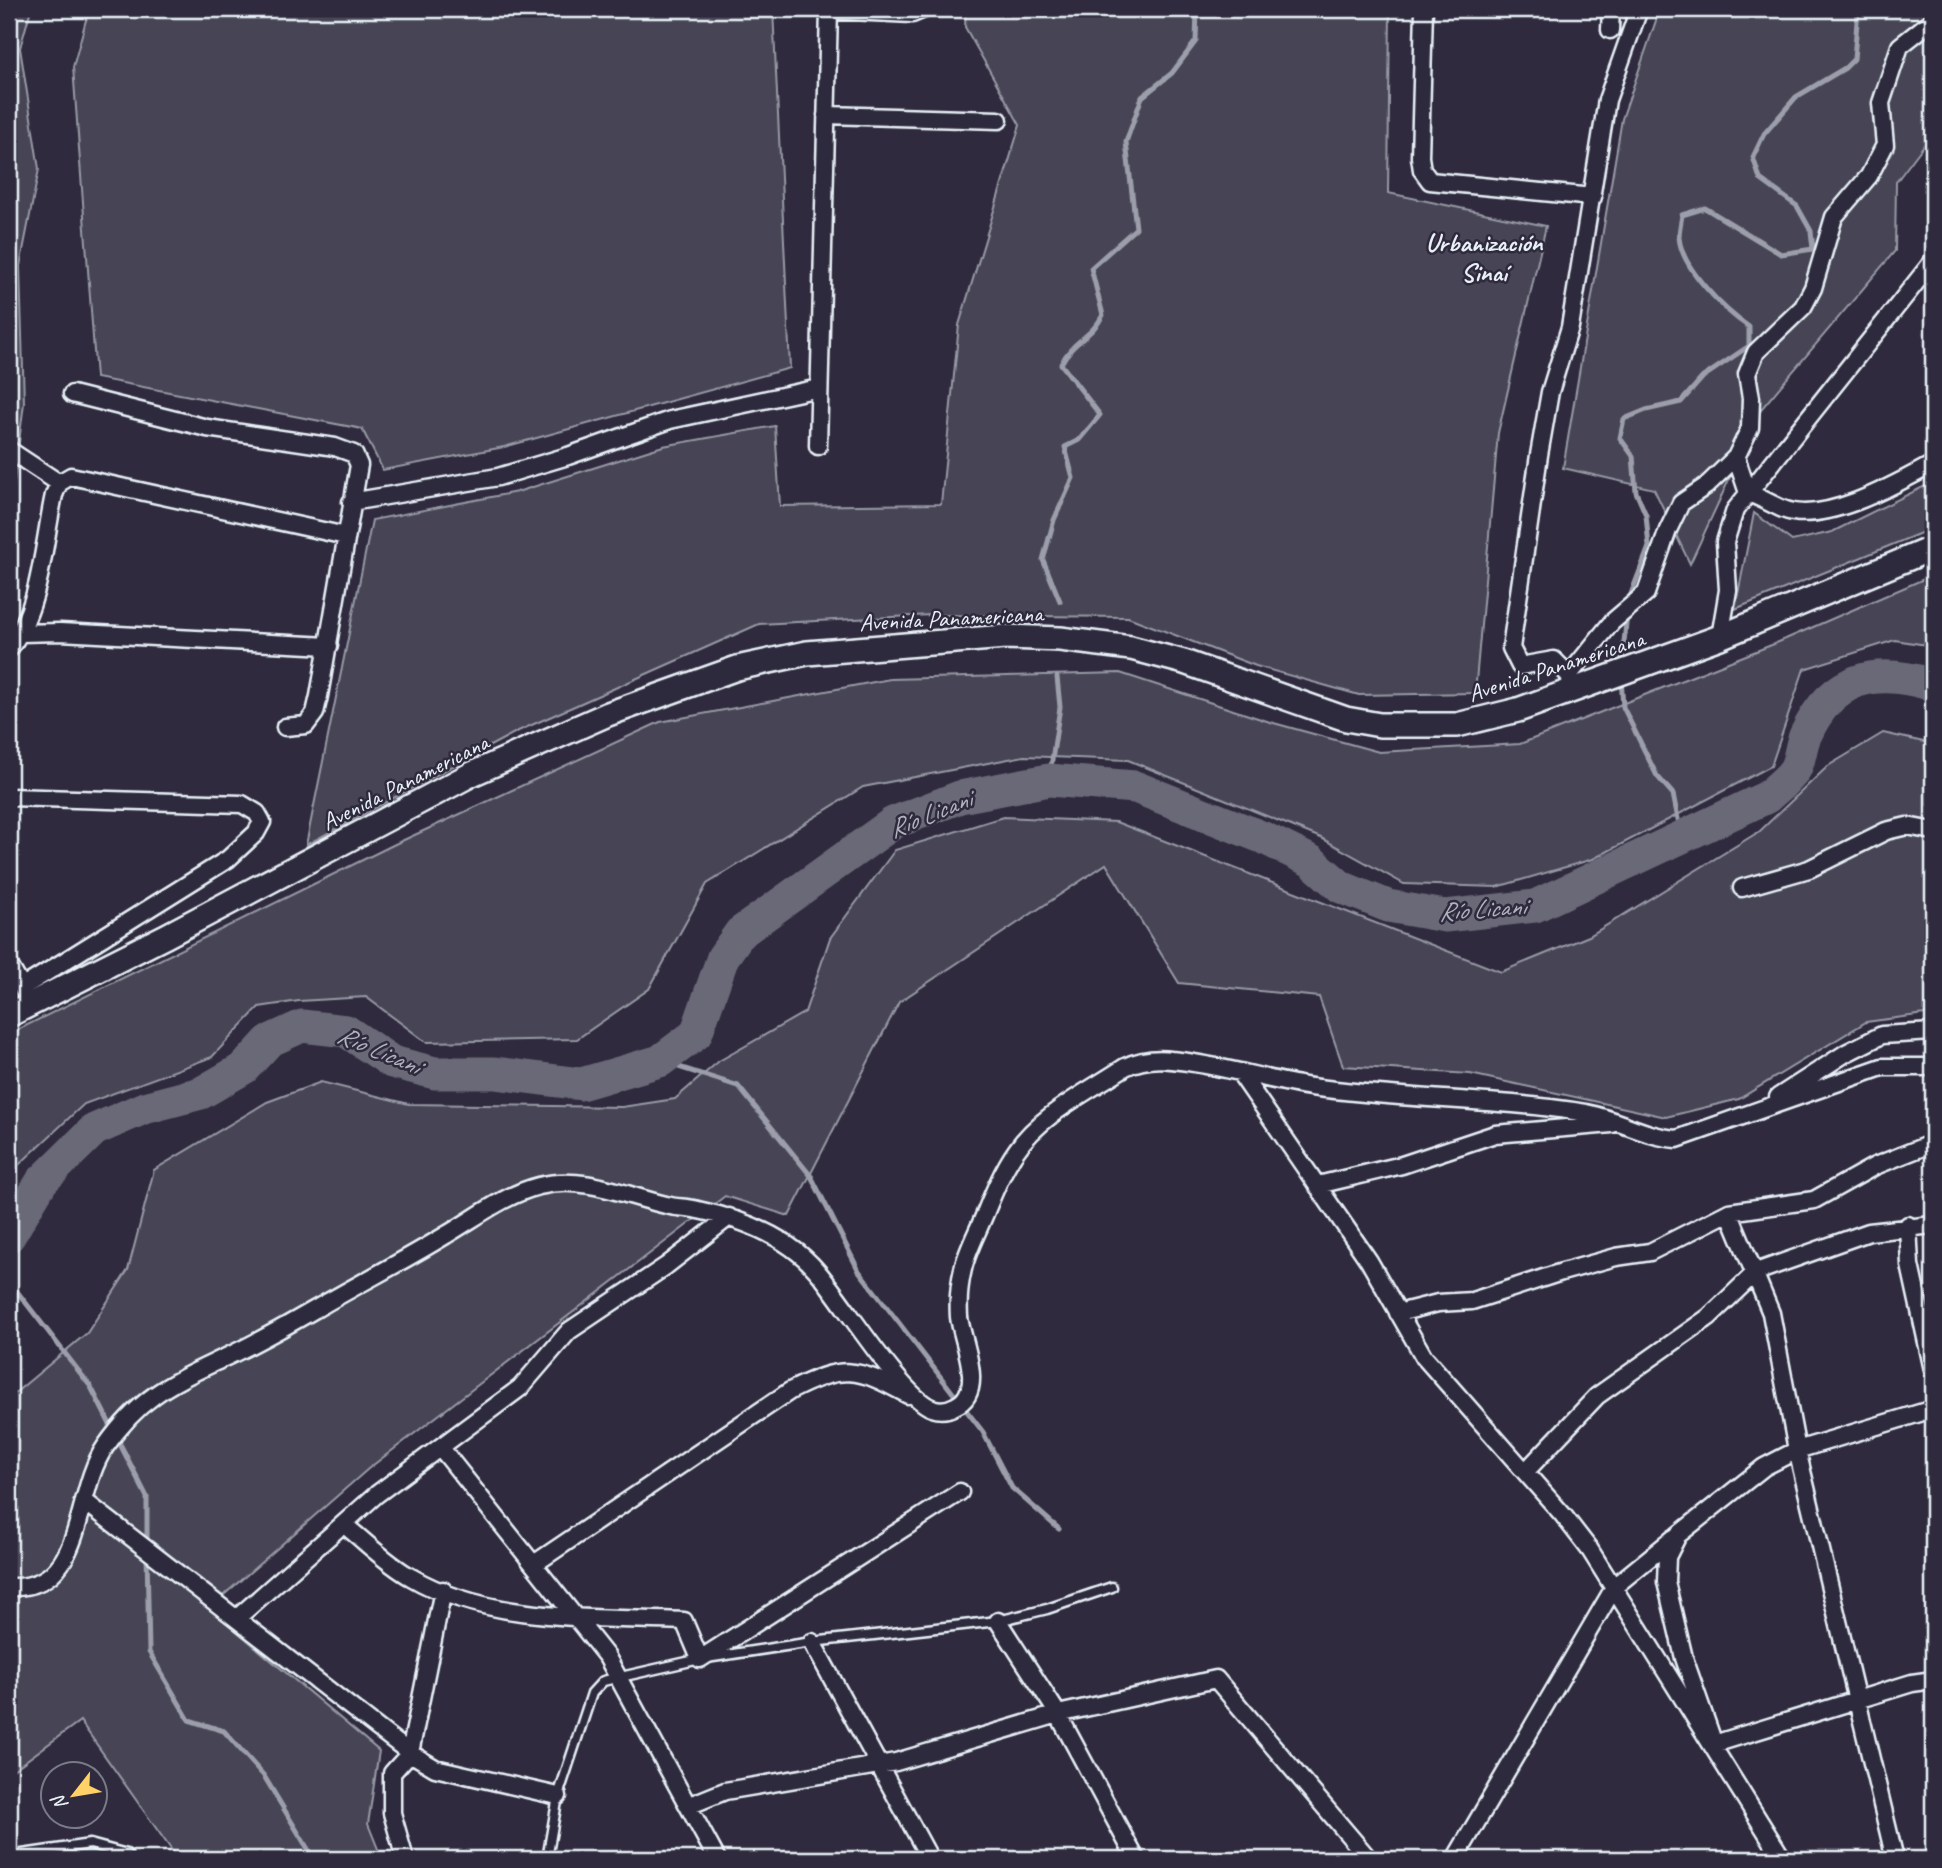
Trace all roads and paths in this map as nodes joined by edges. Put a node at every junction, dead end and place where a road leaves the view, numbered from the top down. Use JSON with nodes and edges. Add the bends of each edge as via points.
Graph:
{"nodes":[{"id":1,"x":924,"y":9,"type":"edge"},
{"id":2,"x":1424,"y":9,"type":"edge"},
{"id":3,"x":1611,"y":9,"type":"edge"},
{"id":4,"x":1639,"y":9,"type":"edge"},
{"id":5,"x":1933,"y":19,"type":"edge"},
{"id":6,"x":1610,"y":30,"type":"dead end"},
{"id":7,"x":826,"y":116,"type":"junction"},
{"id":8,"x":999,"y":120,"type":"dead end"},
{"id":9,"x":1593,"y":197,"type":"junction"},
{"id":10,"x":1933,"y":261,"type":"edge"},
{"id":11,"x":819,"y":388,"type":"junction"},
{"id":12,"x":72,"y":394,"type":"dead end"},
{"id":13,"x":818,"y":446,"type":"dead end"},
{"id":14,"x":9,"y":450,"type":"edge"},
{"id":15,"x":1736,"y":457,"type":"junction"},
{"id":16,"x":1933,"y":464,"type":"edge"},
{"id":17,"x":60,"y":483,"type":"junction"},
{"id":18,"x":1748,"y":493,"type":"junction"},
{"id":19,"x":351,"y":502,"type":"junction"},
{"id":20,"x":346,"y":536,"type":"junction"},
{"id":21,"x":1933,"y":548,"type":"edge"},
{"id":22,"x":21,"y":633,"type":"junction"},
{"id":23,"x":1720,"y":637,"type":"junction"},
{"id":24,"x":329,"y":646,"type":"junction"},
{"id":25,"x":9,"y":649,"type":"edge"},
{"id":26,"x":1574,"y":685,"type":"junction"},
{"id":27,"x":285,"y":727,"type":"dead end"},
{"id":28,"x":9,"y":797,"type":"edge"},
{"id":29,"x":1933,"y":831,"type":"edge"},
{"id":30,"x":1742,"y":888,"type":"dead end"},
{"id":31,"x":9,"y":964,"type":"edge"},
{"id":32,"x":27,"y":996,"type":"junction"},
{"id":33,"x":9,"y":1015,"type":"edge"},
{"id":34,"x":1933,"y":1032,"type":"edge"},
{"id":35,"x":1933,"y":1067,"type":"edge"},
{"id":36,"x":1240,"y":1073,"type":"junction"},
{"id":37,"x":1750,"y":1115,"type":"junction"},
{"id":38,"x":1624,"y":1123,"type":"junction"},
{"id":39,"x":1933,"y":1143,"type":"edge"},
{"id":40,"x":1318,"y":1185,"type":"junction"},
{"id":41,"x":1729,"y":1212,"type":"junction"},
{"id":42,"x":729,"y":1217,"type":"junction"},
{"id":43,"x":1933,"y":1225,"type":"edge"},
{"id":44,"x":1908,"y":1226,"type":"junction"},
{"id":45,"x":1756,"y":1272,"type":"junction"},
{"id":46,"x":1398,"y":1312,"type":"junction"},
{"id":47,"x":1933,"y":1370,"type":"edge"},
{"id":48,"x":920,"y":1401,"type":"junction"},
{"id":49,"x":1933,"y":1409,"type":"edge"},
{"id":50,"x":440,"y":1448,"type":"junction"},
{"id":51,"x":1797,"y":1450,"type":"junction"},
{"id":52,"x":1526,"y":1472,"type":"junction"},
{"id":53,"x":960,"y":1492,"type":"dead end"},
{"id":54,"x":83,"y":1500,"type":"junction"},
{"id":55,"x":343,"y":1524,"type":"junction"},
{"id":56,"x":1678,"y":1535,"type":"junction"},
{"id":57,"x":534,"y":1564,"type":"junction"},
{"id":58,"x":1615,"y":1586,"type":"junction"},
{"id":59,"x":9,"y":1587,"type":"edge"},
{"id":60,"x":1112,"y":1587,"type":"dead end"},
{"id":61,"x":443,"y":1590,"type":"junction"},
{"id":62,"x":576,"y":1617,"type":"junction"},
{"id":63,"x":237,"y":1618,"type":"junction"},
{"id":64,"x":998,"y":1621,"type":"junction"},
{"id":65,"x":812,"y":1642,"type":"junction"},
{"id":66,"x":700,"y":1659,"type":"junction"},
{"id":67,"x":617,"y":1676,"type":"junction"},
{"id":68,"x":1933,"y":1679,"type":"edge"},
{"id":69,"x":1857,"y":1701,"type":"junction"},
{"id":70,"x":1058,"y":1714,"type":"junction"},
{"id":71,"x":1713,"y":1744,"type":"junction"},
{"id":72,"x":410,"y":1753,"type":"junction"},
{"id":73,"x":879,"y":1765,"type":"junction"},
{"id":74,"x":558,"y":1796,"type":"junction"},
{"id":75,"x":688,"y":1806,"type":"junction"},
{"id":76,"x":9,"y":1856,"type":"edge"},
{"id":77,"x":129,"y":1859,"type":"edge"},
{"id":78,"x":405,"y":1859,"type":"edge"},
{"id":79,"x":547,"y":1859,"type":"edge"},
{"id":80,"x":718,"y":1859,"type":"edge"},
{"id":81,"x":930,"y":1859,"type":"edge"},
{"id":82,"x":1136,"y":1859,"type":"edge"},
{"id":83,"x":1369,"y":1859,"type":"edge"},
{"id":84,"x":1454,"y":1859,"type":"edge"},
{"id":85,"x":1783,"y":1859,"type":"edge"},
{"id":86,"x":1895,"y":1859,"type":"edge"}],
"edges":[{"from":1,"to":7,"type":"street","via":[[912,14],[829,10]]},
{"from":2,"to":9,"type":"street","via":[[1420,158],[1430,181]]},
{"from":3,"to":6,"type":"street"},
{"from":4,"to":9,"type":"street","via":[[1607,100]]},
{"from":5,"to":15,"type":"street","via":[[1899,46],[1881,103],[1885,145],[1869,176],[1834,217],[1803,307],[1756,352],[1747,374],[1750,428]]},
{"from":7,"to":8,"type":"street"},
{"from":7,"to":11,"type":"street"},
{"from":9,"to":26,"type":"street","via":[[1570,327],[1550,392],[1511,648],[1520,666],[1554,660]]},
{"from":10,"to":18,"type":"street"},
{"from":11,"to":13,"type":"street"},
{"from":11,"to":19,"type":"street","via":[[670,420],[498,477]]},
{"from":12,"to":19,"type":"street","via":[[207,428],[335,447],[354,454],[359,465]]},
{"from":14,"to":17,"type":"street"},
{"from":15,"to":18,"type":"street"},
{"from":15,"to":26,"type":"street","via":[[1681,503],[1646,593],[1612,622]]},
{"from":16,"to":18,"type":"street","via":[[1851,503],[1809,513],[1783,510]]},
{"from":17,"to":20,"type":"street","via":[[71,476]]},
{"from":17,"to":22,"type":"street"},
{"from":18,"to":23,"type":"street","via":[[1735,510],[1725,542],[1728,590]]},
{"from":19,"to":20,"type":"street"},
{"from":20,"to":24,"type":"street"},
{"from":21,"to":23,"type":"main road","name":"Avenida Panamericana"},
{"from":22,"to":24,"type":"street"},
{"from":22,"to":25,"type":"street"},
{"from":23,"to":26,"type":"main road","name":"Avenida Panamericana"},
{"from":24,"to":27,"type":"street","via":[[315,713],[306,724]]},
{"from":26,"to":32,"type":"main road","name":"Avenida Panamericana","via":[[1486,719],[1394,726],[1346,719],[1131,648],[1060,639],[1005,637],[807,653],[737,668],[608,713],[472,774]]},
{"from":28,"to":32,"type":"street","via":[[242,804],[262,822],[228,859]]},
{"from":29,"to":30,"type":"street","via":[[1907,826],[1886,831],[1810,869]]},
{"from":31,"to":32,"type":"street"},
{"from":32,"to":33,"type":"main road","name":"Avenida Panamericana"},
{"from":34,"to":37,"type":"street","via":[[1882,1035]]},
{"from":35,"to":37,"type":"street","via":[[1882,1067]]},
{"from":36,"to":38,"type":"street","via":[[1313,1087],[1499,1101]]},
{"from":36,"to":40,"type":"street"},
{"from":36,"to":48,"type":"street","via":[[1173,1060],[1139,1060],[1029,1135],[999,1181],[964,1263],[959,1318],[970,1366],[967,1398],[945,1410]]},
{"from":37,"to":38,"type":"street","via":[[1677,1139],[1660,1138]]},
{"from":38,"to":40,"type":"street","via":[[1495,1133],[1402,1165]]},
{"from":39,"to":41,"type":"street","via":[[1814,1200]]},
{"from":40,"to":46,"type":"street"},
{"from":41,"to":45,"type":"street"},
{"from":41,"to":46,"type":"street","via":[[1650,1252],[1616,1257],[1472,1301]]},
{"from":42,"to":48,"type":"street","via":[[775,1237],[816,1269]]},
{"from":42,"to":50,"type":"street","via":[[569,1331],[520,1388]]},
{"from":42,"to":54,"type":"street","via":[[668,1206],[600,1185],[541,1185],[513,1196],[267,1336],[152,1394],[102,1451]]},
{"from":43,"to":44,"type":"street"},
{"from":44,"to":45,"type":"street","via":[[1858,1235]]},
{"from":44,"to":47,"type":"street","via":[[1917,1304]]},
{"from":45,"to":51,"type":"street","via":[[1771,1313]]},
{"from":45,"to":52,"type":"street","via":[[1709,1317],[1597,1396]]},
{"from":46,"to":52,"type":"street","via":[[1424,1357]]},
{"from":48,"to":57,"type":"street","via":[[863,1373],[848,1371],[814,1379]]},
{"from":49,"to":51,"type":"street"},
{"from":50,"to":55,"type":"street"},
{"from":50,"to":57,"type":"street"},
{"from":51,"to":56,"type":"street","via":[[1764,1467]]},
{"from":51,"to":69,"type":"street"},
{"from":52,"to":58,"type":"street"},
{"from":53,"to":66,"type":"street"},
{"from":54,"to":59,"type":"street","via":[[69,1551],[58,1570],[43,1583]]},
{"from":54,"to":63,"type":"street"},
{"from":55,"to":61,"type":"street","via":[[411,1577]]},
{"from":55,"to":63,"type":"street"},
{"from":56,"to":58,"type":"street"},
{"from":56,"to":71,"type":"street","via":[[1667,1557],[1666,1582],[1684,1658]]},
{"from":57,"to":62,"type":"street"},
{"from":58,"to":71,"type":"street"},
{"from":58,"to":84,"type":"street"},
{"from":60,"to":64,"type":"lane"},
{"from":61,"to":62,"type":"street","via":[[489,1609]]},
{"from":61,"to":72,"type":"street"},
{"from":62,"to":66,"type":"street","via":[[684,1621]]},
{"from":62,"to":67,"type":"street"},
{"from":63,"to":72,"type":"street"},
{"from":64,"to":65,"type":"lane"},
{"from":64,"to":70,"type":"street"},
{"from":65,"to":66,"type":"lane"},
{"from":65,"to":73,"type":"street"},
{"from":66,"to":67,"type":"lane"},
{"from":67,"to":74,"type":"lane","via":[[603,1681],[592,1693]]},
{"from":67,"to":75,"type":"street"},
{"from":68,"to":69,"type":"street"},
{"from":69,"to":71,"type":"street"},
{"from":69,"to":86,"type":"street"},
{"from":70,"to":73,"type":"street"},
{"from":70,"to":82,"type":"street"},
{"from":70,"to":83,"type":"street","via":[[1216,1679]]},
{"from":71,"to":85,"type":"street"},
{"from":72,"to":74,"type":"street","via":[[435,1768]]},
{"from":72,"to":78,"type":"street","via":[[392,1773],[390,1790]]},
{"from":73,"to":75,"type":"street","via":[[725,1791]]},
{"from":73,"to":81,"type":"street"},
{"from":74,"to":79,"type":"lane"},
{"from":75,"to":80,"type":"street"},
{"from":76,"to":77,"type":"lane","via":[[90,1844],[127,1854]]}]}
